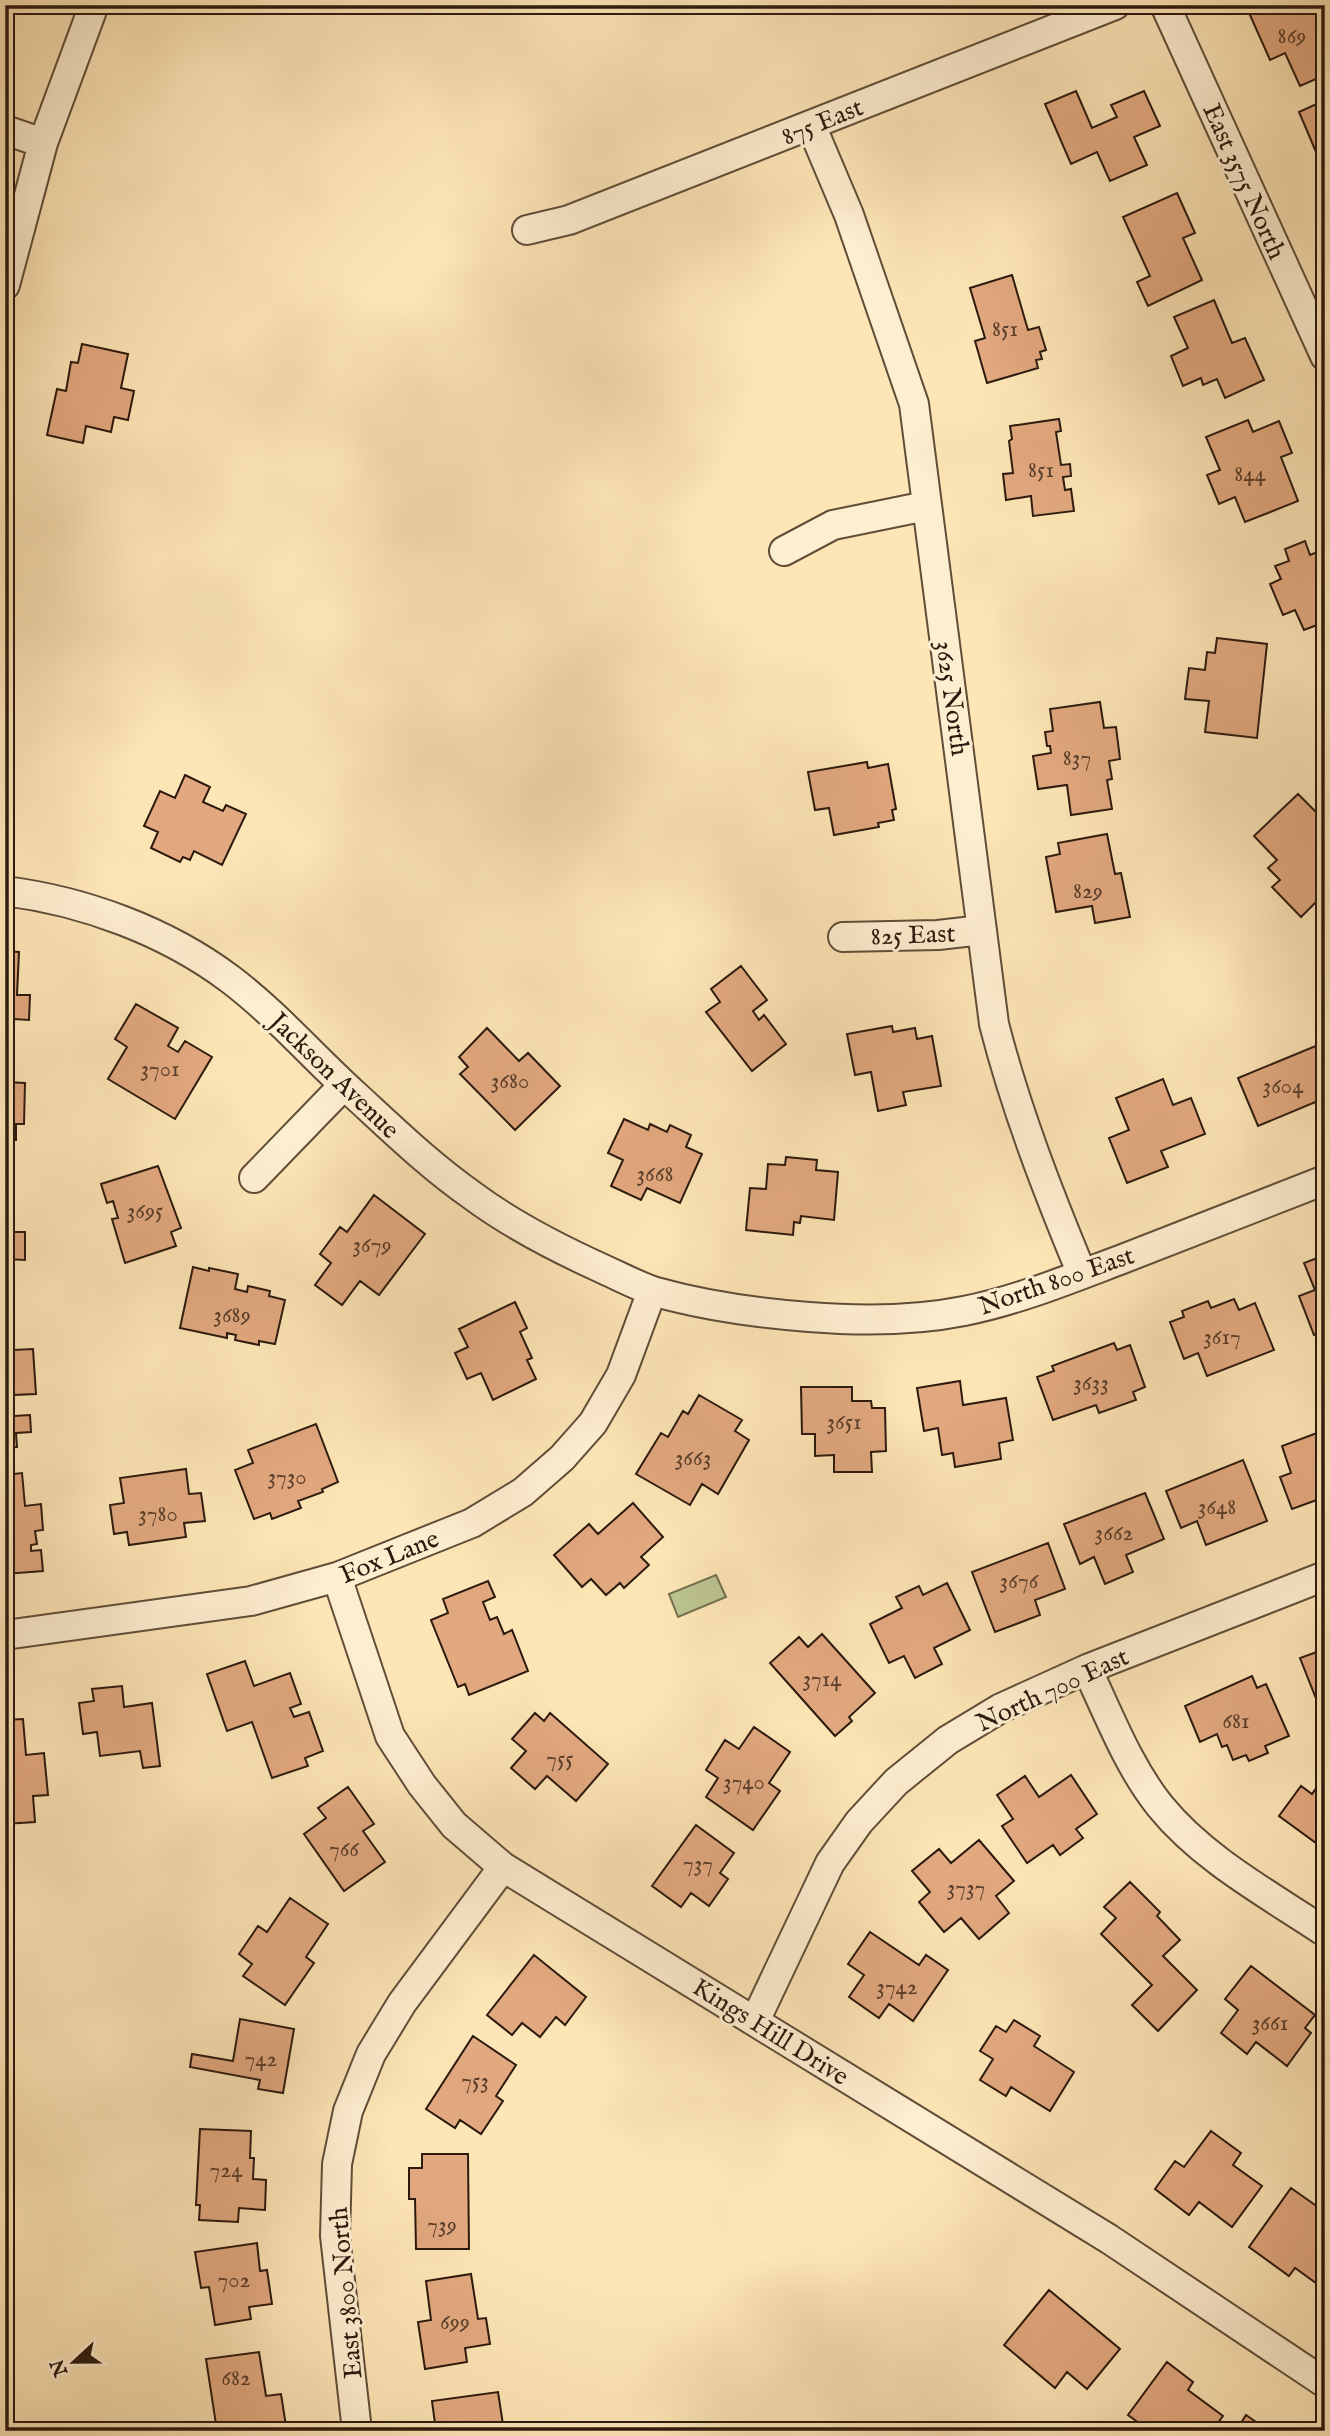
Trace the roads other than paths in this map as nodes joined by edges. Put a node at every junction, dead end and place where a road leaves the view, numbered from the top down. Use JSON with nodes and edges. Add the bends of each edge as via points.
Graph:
{"nodes":[{"id":1,"x":94,"y":5,"type":"edge"},
{"id":2,"x":1115,"y":5,"type":"edge"},
{"id":3,"x":1166,"y":5,"type":"edge"},
{"id":4,"x":811,"y":125,"type":"junction"},
{"id":5,"x":5,"y":130,"type":"edge"},
{"id":6,"x":43,"y":143,"type":"junction"},
{"id":7,"x":527,"y":230,"type":"dead end"},
{"id":8,"x":5,"y":285,"type":"edge"},
{"id":9,"x":1325,"y":356,"type":"edge"},
{"id":10,"x":926,"y":506,"type":"junction"},
{"id":11,"x":784,"y":551,"type":"dead end"},
{"id":12,"x":5,"y":891,"type":"edge"},
{"id":13,"x":982,"y":930,"type":"junction"},
{"id":14,"x":843,"y":937,"type":"dead end"},
{"id":15,"x":344,"y":1085,"type":"junction"},
{"id":16,"x":254,"y":1178,"type":"dead end"},
{"id":17,"x":1325,"y":1180,"type":"edge"},
{"id":18,"x":1082,"y":1274,"type":"junction"},
{"id":19,"x":652,"y":1291,"type":"junction"},
{"id":20,"x":1325,"y":1576,"type":"edge"},
{"id":21,"x":337,"y":1577,"type":"junction"},
{"id":22,"x":5,"y":1635,"type":"edge"},
{"id":23,"x":1087,"y":1669,"type":"junction"},
{"id":24,"x":503,"y":1867,"type":"junction"},
{"id":25,"x":1325,"y":1932,"type":"edge"},
{"id":26,"x":755,"y":2021,"type":"junction"},
{"id":27,"x":1325,"y":2383,"type":"edge"},
{"id":28,"x":357,"y":2431,"type":"edge"}],
"edges":[{"from":1,"to":6,"type":"street"},
{"from":2,"to":4,"type":"street","name":"875 East"},
{"from":3,"to":9,"type":"street","name":"East 3575 North"},
{"from":4,"to":7,"type":"street","name":"875 East","via":[[569,220]]},
{"from":4,"to":10,"type":"street","name":"3625 North","via":[[849,215],[914,404]]},
{"from":5,"to":6,"type":"street"},
{"from":6,"to":8,"type":"street"},
{"from":10,"to":11,"type":"street","via":[[833,525]]},
{"from":10,"to":13,"type":"street","name":"3625 North"},
{"from":12,"to":15,"type":"street","name":"Jackson Avenue","via":[[44,895],[93,910],[186,951],[229,978],[272,1014]]},
{"from":13,"to":14,"type":"street","name":"825 East"},
{"from":13,"to":18,"type":"street","name":"3625 North","via":[[994,1024],[1010,1085]]},
{"from":15,"to":16,"type":"street"},
{"from":15,"to":19,"type":"street","name":"Jackson Avenue","via":[[474,1197],[529,1232]]},
{"from":17,"to":18,"type":"street","name":"North 800 East"},
{"from":18,"to":19,"type":"street","name":"North 800 East","via":[[961,1312],[906,1317],[775,1315]]},
{"from":19,"to":21,"type":"street","name":"Fox Lane","via":[[621,1375],[593,1423],[562,1458],[523,1492],[472,1523]]},
{"from":20,"to":23,"type":"street","name":"North 700 East"},
{"from":21,"to":22,"type":"street","name":"Fox Lane","via":[[251,1601]]},
{"from":21,"to":24,"type":"street","name":"Kings Hill Drive","via":[[390,1736],[454,1825]]},
{"from":23,"to":25,"type":"street","via":[[1127,1753],[1160,1805],[1233,1871]]},
{"from":23,"to":26,"type":"street","name":"North 700 East","via":[[1001,1708],[948,1740],[896,1782],[830,1863]]},
{"from":24,"to":26,"type":"street","name":"Kings Hill Drive"},
{"from":24,"to":28,"type":"street","name":"East 3800 North","via":[[402,2003],[371,2054],[348,2111],[337,2164],[335,2236]]},
{"from":26,"to":27,"type":"street","name":"Kings Hill Drive","via":[[1110,2239]]}]}
